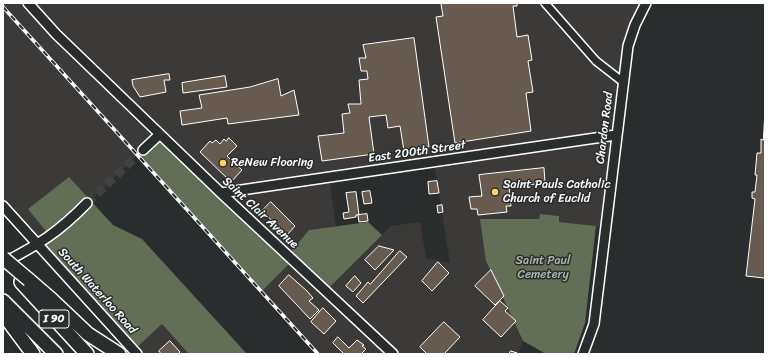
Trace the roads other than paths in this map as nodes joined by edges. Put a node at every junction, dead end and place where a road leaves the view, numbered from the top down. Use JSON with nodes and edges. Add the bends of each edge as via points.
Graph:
{"nodes":[{"id":1,"x":28,"y":3,"type":"edge"},
{"id":2,"x":545,"y":3,"type":"edge"},
{"id":3,"x":646,"y":3,"type":"edge"},
{"id":4,"x":623,"y":82,"type":"junction"},
{"id":5,"x":160,"y":134,"type":"junction"},
{"id":6,"x":616,"y":135,"type":"junction"},
{"id":7,"x":143,"y":150,"type":"tunnel mouth"},
{"id":8,"x":221,"y":193,"type":"junction"},
{"id":9,"x":87,"y":204,"type":"tunnel mouth"},
{"id":10,"x":3,"y":206,"type":"edge"},
{"id":11,"x":39,"y":244,"type":"junction"},
{"id":12,"x":3,"y":258,"type":"edge"},
{"id":13,"x":3,"y":263,"type":"edge"},
{"id":14,"x":25,"y":281,"type":"junction"},
{"id":15,"x":3,"y":301,"type":"edge"},
{"id":16,"x":3,"y":314,"type":"edge"},
{"id":17,"x":33,"y":354,"type":"edge"},
{"id":18,"x":56,"y":354,"type":"edge"},
{"id":19,"x":87,"y":354,"type":"edge"},
{"id":20,"x":119,"y":354,"type":"edge"},
{"id":21,"x":137,"y":354,"type":"edge"},
{"id":22,"x":393,"y":354,"type":"edge"},
{"id":23,"x":583,"y":354,"type":"edge"}],
"edges":[{"from":1,"to":5,"type":"street","name":"Saint Clair Avenue","via":[[56,34]]},
{"from":2,"to":4,"type":"street","via":[[596,61]]},
{"from":3,"to":4,"type":"street","name":"Chardon Road","via":[[635,24],[628,46]]},
{"from":4,"to":6,"type":"street","name":"Chardon Road"},
{"from":5,"to":7,"type":"street"},
{"from":5,"to":8,"type":"street","name":"Saint Clair Avenue"},
{"from":6,"to":8,"type":"street","name":"East 200th Street"},
{"from":6,"to":23,"type":"street","name":"Chardon Road","via":[[594,324]]},
{"from":8,"to":22,"type":"street","name":"Saint Clair Avenue"},
{"from":9,"to":11,"type":"street","via":[[63,227]]},
{"from":10,"to":11,"type":"street","name":"South Waterloo Road"},
{"from":11,"to":13,"type":"street"},
{"from":11,"to":21,"type":"street","name":"South Waterloo Road"},
{"from":12,"to":14,"type":"highway","bridge":true},
{"from":13,"to":14,"type":"highway","number":"I 90"},
{"from":14,"to":19,"type":"highway","number":"I 90"},
{"from":14,"to":20,"type":"highway","via":[[52,298],[88,334]]},
{"from":15,"to":18,"type":"highway","number":"I 90"},
{"from":16,"to":17,"type":"highway"}]}
